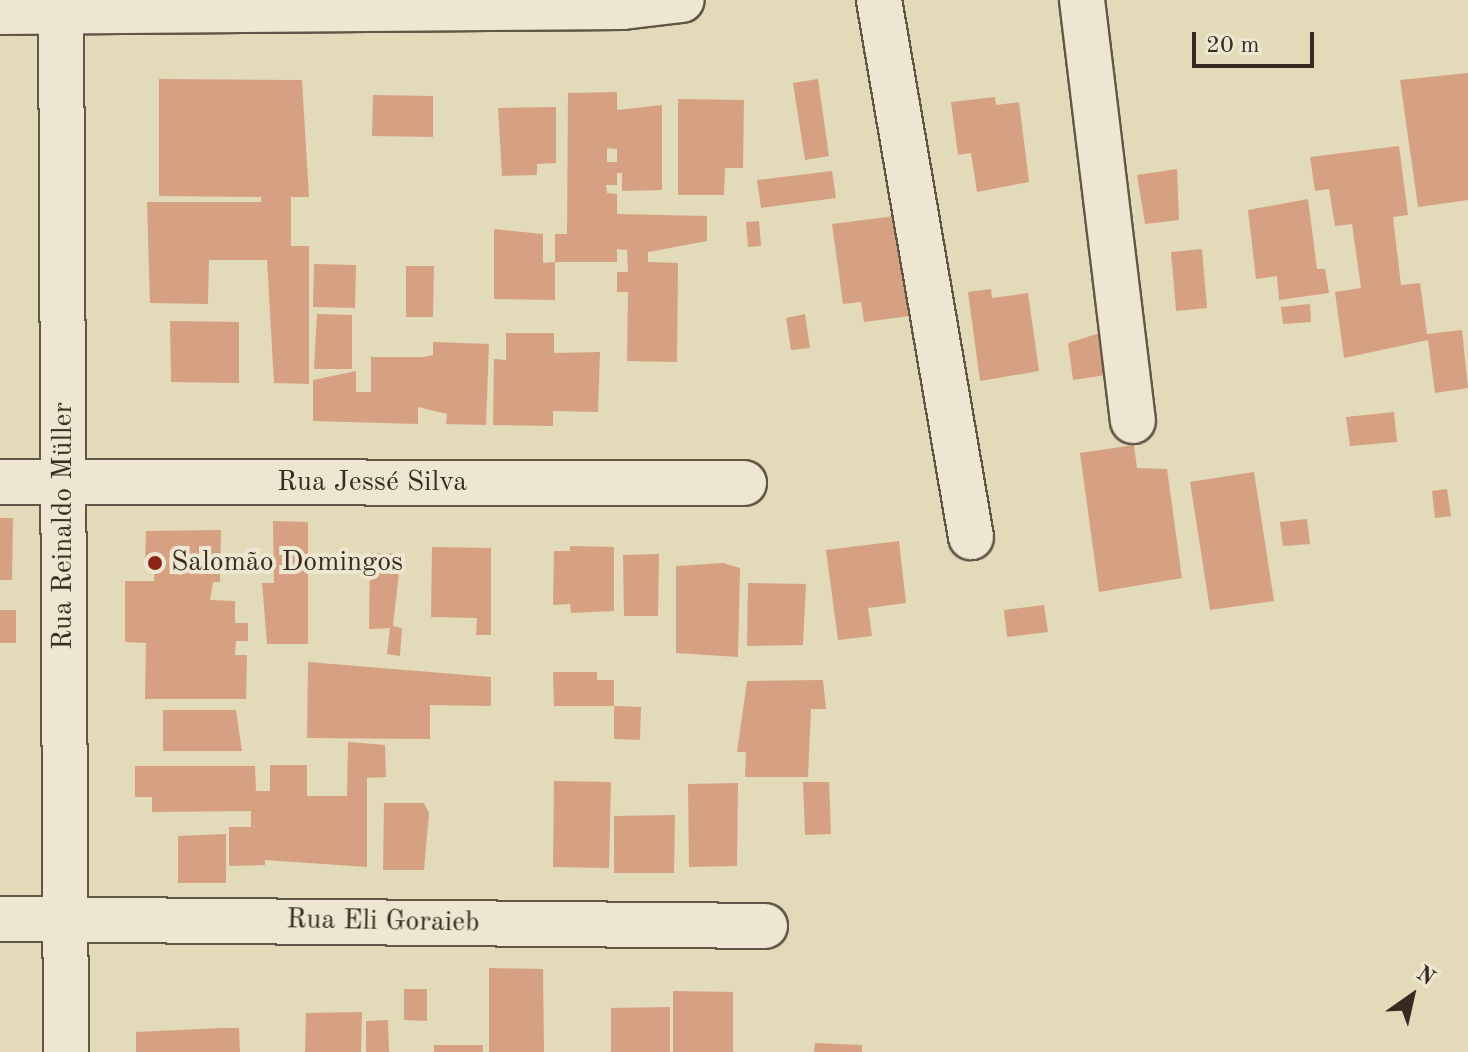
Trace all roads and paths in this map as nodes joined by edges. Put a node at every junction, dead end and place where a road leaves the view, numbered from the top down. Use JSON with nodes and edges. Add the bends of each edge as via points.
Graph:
{"nodes":[{"id":1,"x":682,"y":0,"type":"edge"},
{"id":2,"x":879,"y":0,"type":"edge"},
{"id":3,"x":1082,"y":0,"type":"edge"},
{"id":4,"x":61,"y":6,"type":"edge"},
{"id":5,"x":0,"y":12,"type":"edge"},
{"id":6,"x":1133,"y":421,"type":"dead end"},
{"id":7,"x":0,"y":482,"type":"edge"},
{"id":8,"x":63,"y":483,"type":"junction"},
{"id":9,"x":744,"y":483,"type":"dead end"},
{"id":10,"x":971,"y":537,"type":"dead end"},
{"id":11,"x":67,"y":918,"type":"junction"},
{"id":12,"x":0,"y":919,"type":"edge"},
{"id":13,"x":765,"y":926,"type":"dead end"},
{"id":14,"x":66,"y":1052,"type":"edge"}],
"edges":[{"from":1,"to":4,"type":"street","via":[[623,7]]},
{"from":2,"to":10,"type":"street"},
{"from":3,"to":6,"type":"street"},
{"from":4,"to":5,"type":"street"},
{"from":4,"to":8,"type":"street","name":"Rua Reinaldo Müller"},
{"from":7,"to":8,"type":"street","name":"Rua Jessé Silva"},
{"from":8,"to":9,"type":"street","name":"Rua Jessé Silva"},
{"from":8,"to":11,"type":"street","name":"Rua Reinaldo Müller"},
{"from":11,"to":12,"type":"street","name":"Rua Eli Goraieb"},
{"from":11,"to":13,"type":"street","name":"Rua Eli Goraieb"},
{"from":11,"to":14,"type":"street","name":"Rua Reinaldo Müller"}]}
